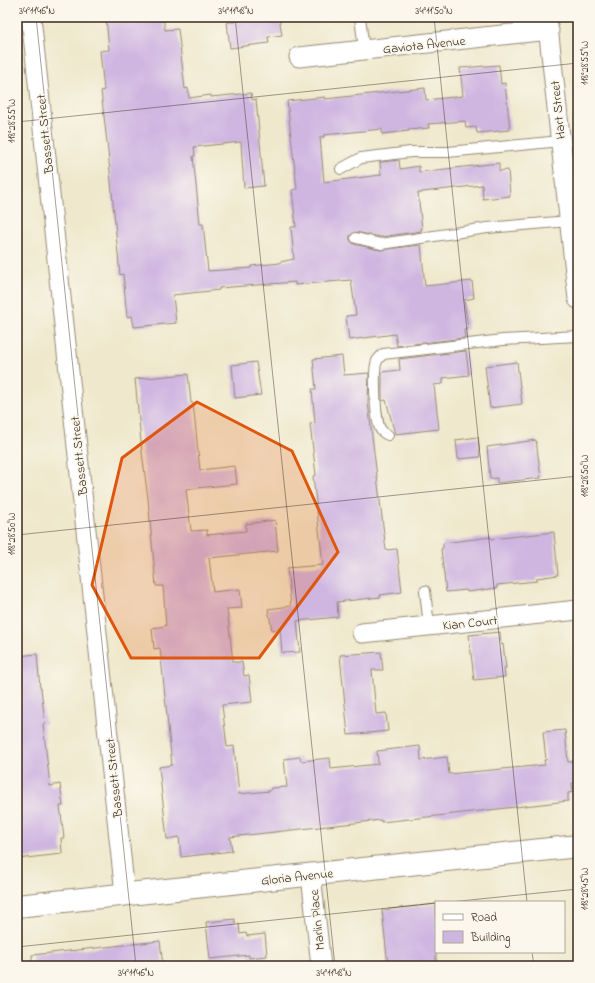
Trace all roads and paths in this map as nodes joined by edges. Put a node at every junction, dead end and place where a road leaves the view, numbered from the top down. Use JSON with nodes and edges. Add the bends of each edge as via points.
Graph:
{"nodes":[{"id":1,"x":31,"y":17,"type":"edge"},
{"id":2,"x":360,"y":17,"type":"edge"},
{"id":3,"x":548,"y":24,"type":"edge"},
{"id":4,"x":364,"y":50,"type":"junction"},
{"id":5,"x":298,"y":58,"type":"dead end"},
{"id":6,"x":560,"y":140,"type":"junction"},
{"id":7,"x":341,"y":169,"type":"dead end"},
{"id":8,"x":569,"y":221,"type":"junction"},
{"id":9,"x":356,"y":238,"type":"dead end"},
{"id":10,"x":578,"y":299,"type":"edge"},
{"id":11,"x":578,"y":336,"type":"edge"},
{"id":12,"x":388,"y":435,"type":"dead end"},
{"id":13,"x":425,"y":591,"type":"dead end"},
{"id":14,"x":578,"y":610,"type":"edge"},
{"id":15,"x":429,"y":626,"type":"junction"},
{"id":16,"x":362,"y":634,"type":"dead end"},
{"id":17,"x":578,"y":846,"type":"edge"},
{"id":18,"x":311,"y":875,"type":"junction"},
{"id":19,"x":125,"y":894,"type":"junction"},
{"id":20,"x":17,"y":906,"type":"edge"},
{"id":21,"x":321,"y":966,"type":"edge"}],
"edges":[{"from":1,"to":19,"type":"street","name":"Bassett Street"},
{"from":2,"to":4,"type":"lane"},
{"from":3,"to":4,"type":"street","name":"Gaviota Avenue"},
{"from":3,"to":6,"type":"street","name":"Hart Street"},
{"from":4,"to":5,"type":"street","name":"Gaviota Avenue"},
{"from":6,"to":7,"type":"lane","via":[[448,152],[389,154],[361,158]]},
{"from":6,"to":8,"type":"street","name":"Hart Street"},
{"from":8,"to":9,"type":"lane","via":[[487,228],[381,244]]},
{"from":8,"to":10,"type":"street","name":"Hart Street"},
{"from":11,"to":12,"type":"lane","via":[[503,340],[383,354],[377,361],[375,386],[380,429]]},
{"from":13,"to":15,"type":"lane"},
{"from":14,"to":15,"type":"street","name":"Kian Court"},
{"from":15,"to":16,"type":"street","name":"Kian Court"},
{"from":17,"to":18,"type":"street","name":"Gloria Avenue"},
{"from":18,"to":19,"type":"street","name":"Gloria Avenue"},
{"from":18,"to":21,"type":"street","name":"Marlin Place"},
{"from":19,"to":20,"type":"street","name":"Gloria Avenue"}]}
